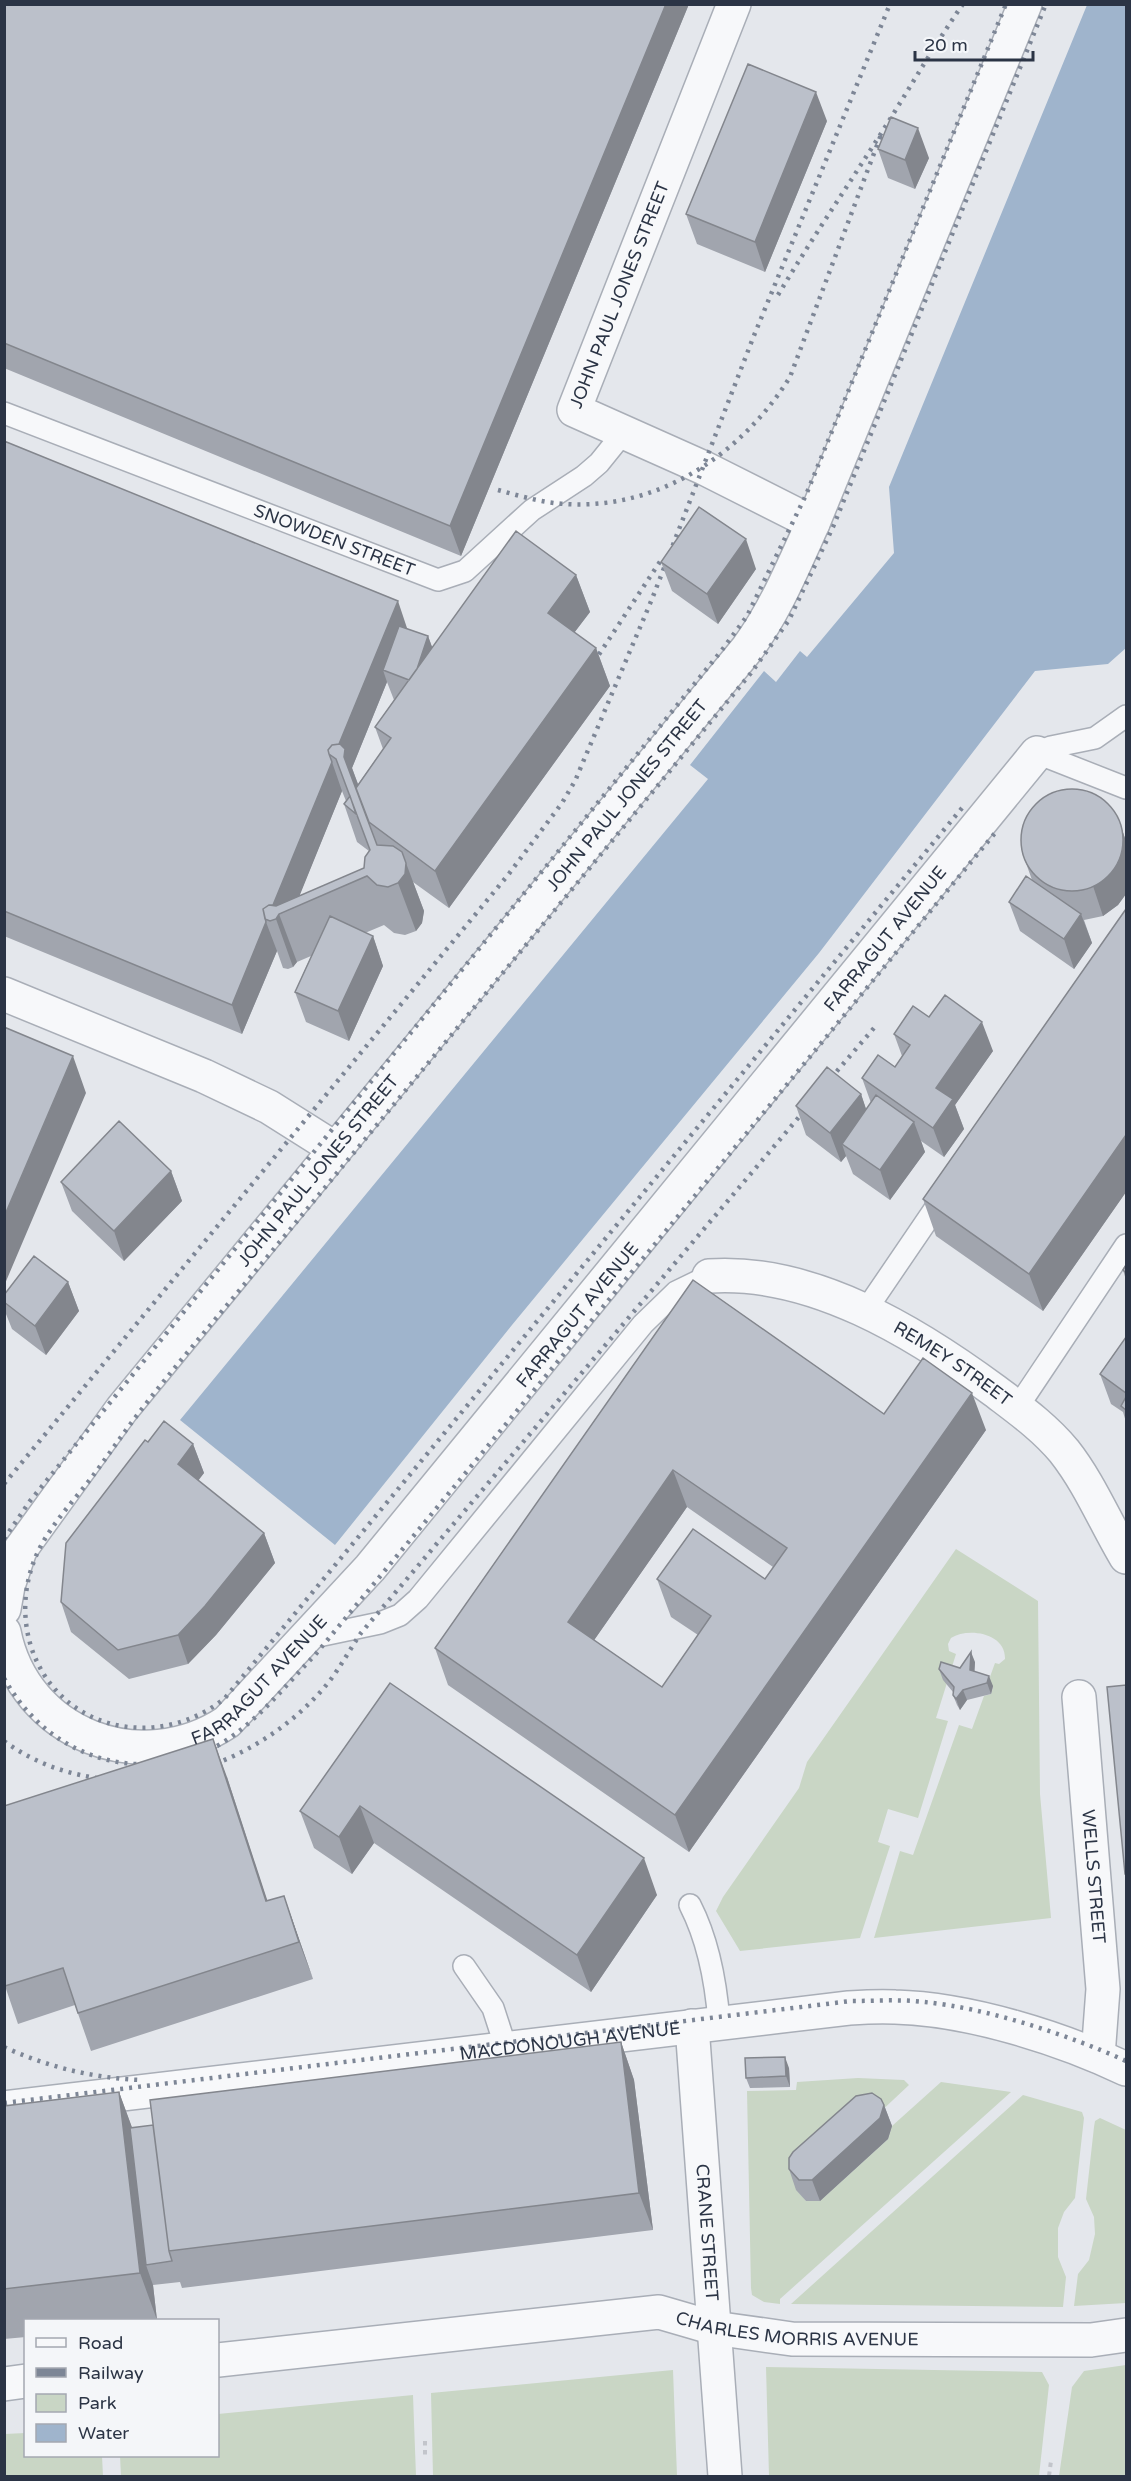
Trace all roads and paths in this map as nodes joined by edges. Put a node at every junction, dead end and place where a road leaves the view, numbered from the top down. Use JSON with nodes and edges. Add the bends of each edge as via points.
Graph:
{"nodes":[{"id":1,"x":734,"y":4,"type":"edge"},
{"id":2,"x":1025,"y":4,"type":"edge"},
{"id":3,"x":4,"y":413,"type":"edge"},
{"id":4,"x":624,"y":432,"type":"junction"},
{"id":5,"x":813,"y":523,"type":"junction"},
{"id":6,"x":1126,"y":716,"type":"edge"},
{"id":7,"x":1036,"y":753,"type":"junction"},
{"id":8,"x":1126,"y":788,"type":"edge"},
{"id":9,"x":4,"y":994,"type":"edge"},
{"id":10,"x":334,"y":1148,"type":"junction"},
{"id":11,"x":959,"y":1173,"type":"edge"},
{"id":12,"x":1126,"y":1245,"type":"edge"},
{"id":13,"x":709,"y":1276,"type":"joint"},
{"id":14,"x":866,"y":1310,"type":"junction"},
{"id":15,"x":1017,"y":1408,"type":"junction"},
{"id":16,"x":10,"y":1547,"type":"edge"},
{"id":17,"x":1126,"y":1557,"type":"edge"},
{"id":18,"x":4,"y":1609,"type":"edge"},
{"id":19,"x":4,"y":1632,"type":"edge"},
{"id":20,"x":303,"y":1639,"type":"junction"},
{"id":21,"x":1079,"y":1696,"type":"dead end"},
{"id":22,"x":690,"y":1905,"type":"dead end"},
{"id":23,"x":464,"y":1966,"type":"dead end"},
{"id":24,"x":705,"y":2024,"type":"junction"},
{"id":25,"x":506,"y":2048,"type":"junction"},
{"id":26,"x":1112,"y":2063,"type":"edge"},
{"id":27,"x":4,"y":2108,"type":"edge"},
{"id":28,"x":714,"y":2328,"type":"junction"},
{"id":29,"x":1126,"y":2335,"type":"edge"},
{"id":30,"x":219,"y":2360,"type":"edge"},
{"id":31,"x":24,"y":2381,"type":"edge"},
{"id":32,"x":4,"y":2384,"type":"edge"},
{"id":33,"x":425,"y":2441,"type":"dead end"},
{"id":34,"x":426,"y":2457,"type":"dead end"},
{"id":35,"x":1051,"y":2461,"type":"dead end"},
{"id":36,"x":725,"y":2476,"type":"edge"},
{"id":37,"x":1049,"y":2476,"type":"edge"}],
"edges":[{"from":1,"to":4,"type":"street","name":"JOHN PAUL JONES STREET","via":[[574,410]]},
{"from":2,"to":5,"type":"street"},
{"from":3,"to":4,"type":"lane","name":"SNOWDEN STREET","via":[[438,580],[465,571],[532,510],[599,463]]},
{"from":4,"to":5,"type":"street","name":"JOHN PAUL JONES STREET"},
{"from":5,"to":10,"type":"street","name":"JOHN PAUL JONES STREET","via":[[778,598],[747,649]]},
{"from":6,"to":7,"type":"lane","via":[[1095,738]]},
{"from":7,"to":8,"type":"lane"},
{"from":7,"to":20,"type":"street","name":"FARRAGUT AVENUE","via":[[370,1568]]},
{"from":9,"to":10,"type":"street","via":[[269,1107]]},
{"from":10,"to":16,"type":"street","name":"JOHN PAUL JONES STREET"},
{"from":11,"to":14,"type":"lane"},
{"from":12,"to":15,"type":"lane"},
{"from":13,"to":14,"type":"street","name":"REMEY STREET","via":[[733,1275],[784,1283]]},
{"from":13,"to":20,"type":"lane","via":[[676,1292],[643,1324],[406,1610],[380,1623]]},
{"from":14,"to":15,"type":"street","name":"REMEY STREET","via":[[965,1369]]},
{"from":15,"to":17,"type":"street","name":"REMEY STREET","via":[[1034,1420],[1083,1477]]},
{"from":16,"to":18,"type":"street","name":"JOHN PAUL JONES STREET"},
{"from":19,"to":20,"type":"street","name":"FARRAGUT AVENUE","via":[[10,1658],[22,1682],[54,1716],[109,1743],[153,1747],[182,1744],[213,1732]]},
{"from":21,"to":26,"type":"street","name":"WELLS STREET"},
{"from":22,"to":24,"type":"lane","via":[[700,1924],[709,1961]]},
{"from":23,"to":25,"type":"lane","via":[[493,2007]]},
{"from":24,"to":25,"type":"street","name":"MACDONOUGH AVENUE"},
{"from":24,"to":26,"type":"street","name":"MACDONOUGH AVENUE","via":[[849,2007],[906,2007],[961,2014],[1043,2037]]},
{"from":24,"to":28,"type":"street","name":"CRANE STREET"},
{"from":25,"to":27,"type":"street","name":"MACDONOUGH AVENUE"},
{"from":28,"to":29,"type":"street","name":"CHARLES MORRIS AVENUE","via":[[792,2339],[1091,2340]]},
{"from":28,"to":30,"type":"street","name":"CHARLES MORRIS AVENUE","via":[[659,2312]]},
{"from":28,"to":36,"type":"street","name":"CRANE STREET"},
{"from":31,"to":32,"type":"street"},
{"from":33,"to":34,"type":"path"},
{"from":35,"to":37,"type":"path"}]}
